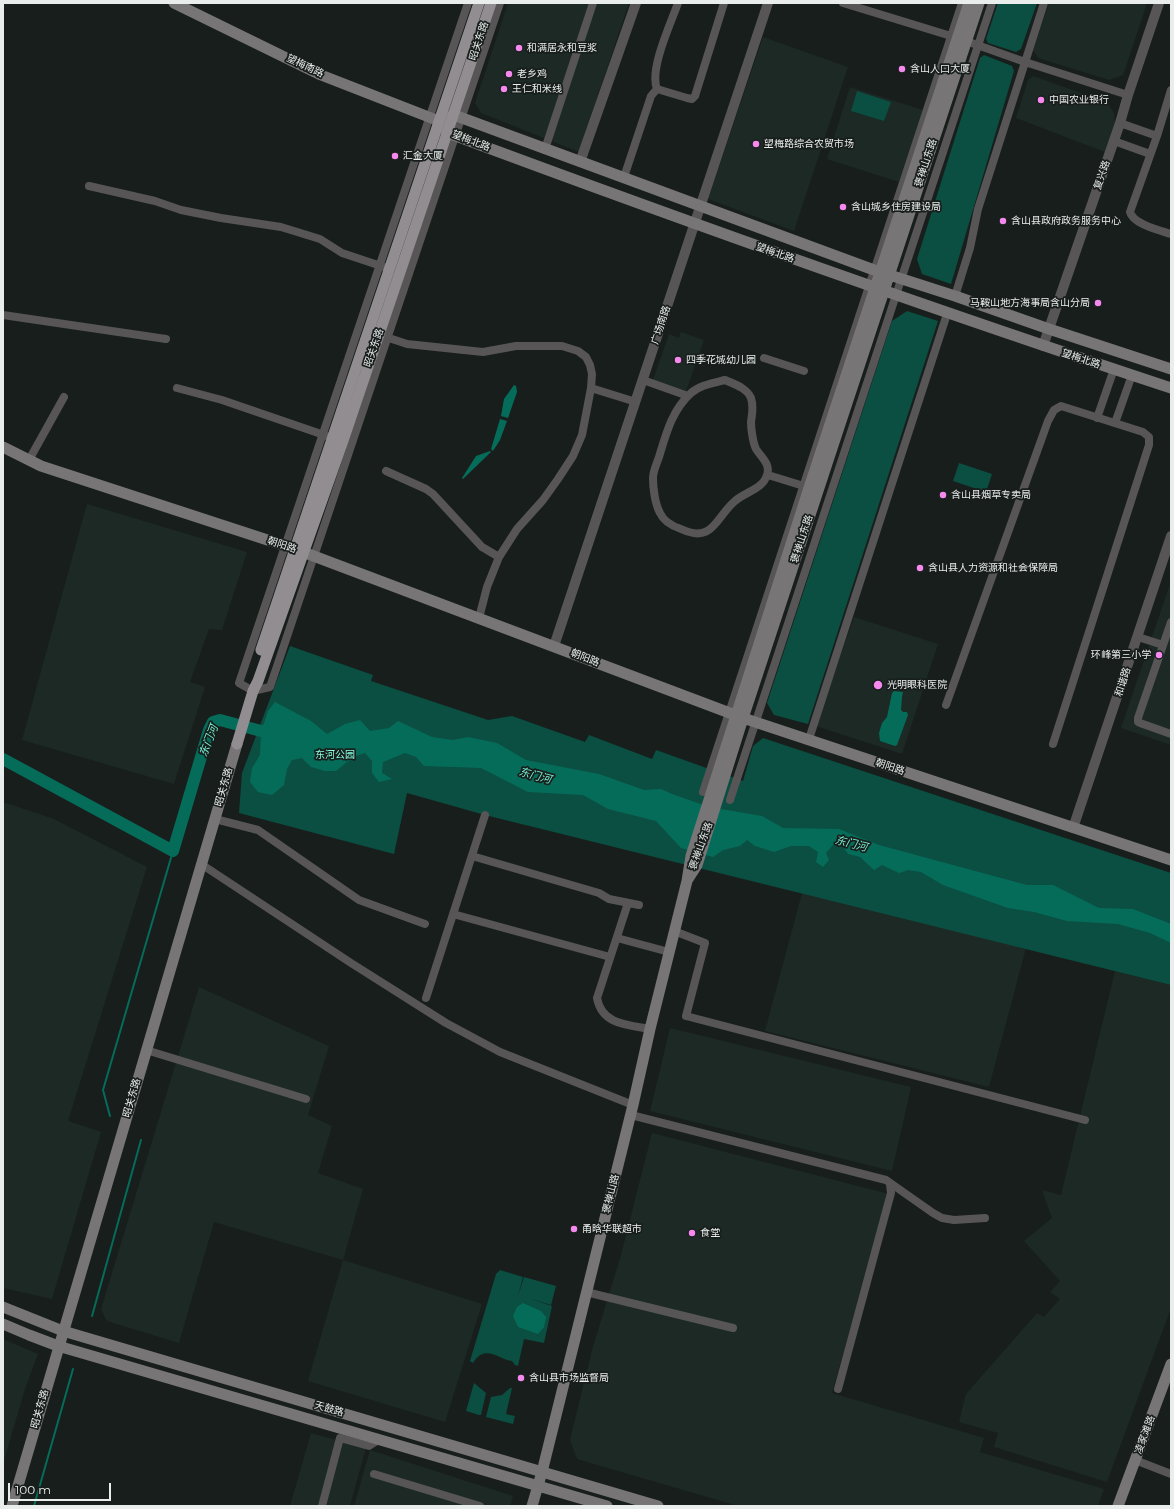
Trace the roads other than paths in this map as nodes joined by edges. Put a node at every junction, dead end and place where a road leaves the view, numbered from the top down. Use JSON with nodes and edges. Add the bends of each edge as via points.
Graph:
{"nodes":[{"id":1,"x":174,"y":3,"type":"edge"},
{"id":2,"x":468,"y":3,"type":"edge"},
{"id":3,"x":479,"y":3,"type":"edge"},
{"id":4,"x":491,"y":3,"type":"edge"},
{"id":5,"x":500,"y":3,"type":"edge"},
{"id":6,"x":593,"y":3,"type":"edge"},
{"id":7,"x":634,"y":3,"type":"edge"},
{"id":8,"x":724,"y":3,"type":"edge"},
{"id":9,"x":768,"y":3,"type":"edge"},
{"id":10,"x":843,"y":3,"type":"edge"},
{"id":11,"x":962,"y":3,"type":"edge"},
{"id":12,"x":970,"y":3,"type":"edge"},
{"id":13,"x":979,"y":3,"type":"edge"},
{"id":14,"x":992,"y":3,"type":"edge"},
{"id":15,"x":1044,"y":3,"type":"edge"},
{"id":16,"x":1159,"y":3,"type":"edge"},
{"id":17,"x":676,"y":4,"type":"edge"},
{"id":18,"x":466,"y":27,"type":"junction"},
{"id":19,"x":485,"y":34,"type":"junction"},
{"id":20,"x":951,"y":36,"type":"junction"},
{"id":21,"x":966,"y":41,"type":"junction"},
{"id":22,"x":978,"y":45,"type":"junction"},
{"id":23,"x":1024,"y":62,"type":"junction"},
{"id":24,"x":657,"y":88,"type":"junction"},
{"id":25,"x":1171,"y":90,"type":"edge"},
{"id":26,"x":1128,"y":95,"type":"junction"},
{"id":27,"x":458,"y":117,"type":"junction"},
{"id":28,"x":435,"y":119,"type":"junction"},
{"id":29,"x":1120,"y":123,"type":"junction"},
{"id":30,"x":452,"y":134,"type":"junction"},
{"id":31,"x":1157,"y":136,"type":"junction"},
{"id":32,"x":1114,"y":141,"type":"junction"},
{"id":33,"x":545,"y":149,"type":"junction"},
{"id":34,"x":1150,"y":154,"type":"junction"},
{"id":35,"x":580,"y":162,"type":"junction"},
{"id":36,"x":624,"y":177,"type":"junction"},
{"id":37,"x":89,"y":186,"type":"dead end"},
{"id":38,"x":699,"y":206,"type":"junction"},
{"id":39,"x":693,"y":224,"type":"junction"},
{"id":40,"x":1171,"y":234,"type":"edge"},
{"id":41,"x":390,"y":269,"type":"junction"},
{"id":42,"x":881,"y":272,"type":"junction"},
{"id":43,"x":901,"y":279,"type":"junction"},
{"id":44,"x":876,"y":288,"type":"junction"},
{"id":45,"x":896,"y":296,"type":"junction"},
{"id":46,"x":955,"y":296,"type":"junction"},
{"id":47,"x":947,"y":314,"type":"junction"},
{"id":48,"x":3,"y":315,"type":"edge"},
{"id":49,"x":1049,"y":329,"type":"junction"},
{"id":50,"x":383,"y":336,"type":"junction"},
{"id":51,"x":166,"y":339,"type":"dead end"},
{"id":52,"x":1043,"y":346,"type":"junction"},
{"id":53,"x":764,"y":358,"type":"dead end"},
{"id":54,"x":1114,"y":369,"type":"junction"},
{"id":55,"x":1171,"y":369,"type":"edge"},
{"id":56,"x":804,"y":372,"type":"dead end"},
{"id":57,"x":1132,"y":375,"type":"junction"},
{"id":58,"x":643,"y":380,"type":"junction"},
{"id":59,"x":176,"y":388,"type":"dead end"},
{"id":60,"x":591,"y":388,"type":"junction"},
{"id":61,"x":1171,"y":388,"type":"edge"},
{"id":62,"x":688,"y":396,"type":"junction"},
{"id":63,"x":64,"y":397,"type":"dead end"},
{"id":64,"x":636,"y":402,"type":"junction"},
{"id":65,"x":1097,"y":418,"type":"junction"},
{"id":66,"x":1115,"y":423,"type":"junction"},
{"id":67,"x":333,"y":438,"type":"junction"},
{"id":68,"x":3,"y":447,"type":"edge"},
{"id":69,"x":29,"y":460,"type":"junction"},
{"id":70,"x":386,"y":471,"type":"dead end"},
{"id":71,"x":768,"y":474,"type":"junction"},
{"id":72,"x":810,"y":488,"type":"junction"},
{"id":73,"x":1171,"y":536,"type":"edge"},
{"id":74,"x":294,"y":549,"type":"junction"},
{"id":75,"x":314,"y":556,"type":"junction"},
{"id":76,"x":499,"y":557,"type":"junction"},
{"id":77,"x":479,"y":618,"type":"junction"},
{"id":78,"x":1171,"y":622,"type":"edge"},
{"id":79,"x":1138,"y":637,"type":"junction"},
{"id":80,"x":1163,"y":645,"type":"junction"},
{"id":81,"x":554,"y":646,"type":"junction"},
{"id":82,"x":253,"y":690,"type":"junction"},
{"id":83,"x":946,"y":705,"type":"dead end"},
{"id":84,"x":736,"y":715,"type":"junction"},
{"id":85,"x":756,"y":722,"type":"junction"},
{"id":86,"x":1171,"y":734,"type":"edge"},
{"id":87,"x":809,"y":739,"type":"junction"},
{"id":88,"x":1053,"y":744,"type":"dead end"},
{"id":89,"x":703,"y":792,"type":"dead end"},
{"id":90,"x":730,"y":800,"type":"dead end"},
{"id":91,"x":485,"y":815,"type":"dead end"},
{"id":92,"x":215,"y":819,"type":"junction"},
{"id":93,"x":1074,"y":828,"type":"junction"},
{"id":94,"x":472,"y":856,"type":"junction"},
{"id":95,"x":1171,"y":860,"type":"edge"},
{"id":96,"x":201,"y":864,"type":"junction"},
{"id":97,"x":687,"y":881,"type":"joint"},
{"id":98,"x":628,"y":903,"type":"junction"},
{"id":99,"x":638,"y":906,"type":"dead end"},
{"id":100,"x":453,"y":914,"type":"junction"},
{"id":101,"x":425,"y":924,"type":"dead end"},
{"id":102,"x":674,"y":931,"type":"junction"},
{"id":103,"x":617,"y":938,"type":"junction"},
{"id":104,"x":668,"y":952,"type":"junction"},
{"id":105,"x":610,"y":957,"type":"junction"},
{"id":106,"x":426,"y":998,"type":"dead end"},
{"id":107,"x":650,"y":1029,"type":"junction"},
{"id":108,"x":146,"y":1050,"type":"junction"},
{"id":109,"x":306,"y":1099,"type":"dead end"},
{"id":110,"x":632,"y":1110,"type":"junction"},
{"id":111,"x":1085,"y":1120,"type":"dead end"},
{"id":112,"x":890,"y":1184,"type":"junction"},
{"id":113,"x":985,"y":1218,"type":"dead end"},
{"id":114,"x":586,"y":1292,"type":"junction"},
{"id":115,"x":3,"y":1307,"type":"edge"},
{"id":116,"x":3,"y":1324,"type":"edge"},
{"id":117,"x":733,"y":1328,"type":"dead end"},
{"id":118,"x":63,"y":1331,"type":"junction"},
{"id":119,"x":58,"y":1346,"type":"junction"},
{"id":120,"x":1171,"y":1364,"type":"edge"},
{"id":121,"x":1167,"y":1385,"type":"edge"},
{"id":122,"x":838,"y":1389,"type":"dead end"},
{"id":123,"x":380,"y":1439,"type":"junction"},
{"id":124,"x":1136,"y":1460,"type":"junction"},
{"id":125,"x":542,"y":1472,"type":"junction"},
{"id":126,"x":374,"y":1474,"type":"dead end"},
{"id":127,"x":1171,"y":1474,"type":"edge"},
{"id":128,"x":538,"y":1486,"type":"junction"},
{"id":129,"x":12,"y":1506,"type":"edge"},
{"id":130,"x":322,"y":1506,"type":"edge"},
{"id":131,"x":480,"y":1506,"type":"edge"},
{"id":132,"x":532,"y":1506,"type":"edge"},
{"id":133,"x":607,"y":1506,"type":"edge"},
{"id":134,"x":658,"y":1506,"type":"edge"},
{"id":135,"x":1118,"y":1506,"type":"edge"}],
"edges":[{"from":1,"to":28,"type":"main road","name":"望梅南路","via":[[321,75]]},
{"from":2,"to":18,"type":"street"},
{"from":3,"to":18,"type":"main road","name":"昭关东路"},
{"from":4,"to":19,"type":"main road","name":"昭关东路"},
{"from":5,"to":19,"type":"street"},
{"from":6,"to":33,"type":"street"},
{"from":7,"to":35,"type":"street"},
{"from":8,"to":24,"type":"street","via":[[695,96],[692,99],[687,98]]},
{"from":9,"to":38,"type":"street","name":"广场南路"},
{"from":10,"to":20,"type":"street"},
{"from":11,"to":20,"type":"street"},
{"from":12,"to":42,"type":"main road","name":"褒禅山东路"},
{"from":13,"to":21,"type":"main road","name":"褒禅山东路"},
{"from":14,"to":22,"type":"street"},
{"from":15,"to":23,"type":"street"},
{"from":16,"to":26,"type":"street","name":"复兴路"},
{"from":17,"to":24,"type":"street","via":[[656,64],[654,82]]},
{"from":18,"to":19,"type":"street"},
{"from":18,"to":28,"type":"main road","name":"昭关东路"},
{"from":19,"to":27,"type":"main road","name":"昭关东路"},
{"from":20,"to":42,"type":"street"},
{"from":21,"to":22,"type":"street"},
{"from":21,"to":42,"type":"main road","name":"褒禅山东路"},
{"from":22,"to":23,"type":"street"},
{"from":22,"to":43,"type":"street"},
{"from":23,"to":26,"type":"street"},
{"from":23,"to":46,"type":"street","via":[[978,209],[970,248]]},
{"from":24,"to":36,"type":"street","via":[[651,96]]},
{"from":25,"to":31,"type":"street"},
{"from":26,"to":29,"type":"street","name":"复兴路"},
{"from":27,"to":28,"type":"main road","name":"望梅北路"},
{"from":27,"to":30,"type":"main road","name":"昭关东路"},
{"from":27,"to":33,"type":"main road","name":"望梅北路"},
{"from":28,"to":30,"type":"main road","name":"望梅北路"},
{"from":28,"to":41,"type":"main road","name":"昭关东路"},
{"from":29,"to":31,"type":"street"},
{"from":29,"to":32,"type":"street","name":"复兴路"},
{"from":30,"to":39,"type":"main road","name":"望梅北路"},
{"from":30,"to":41,"type":"main road","name":"昭关东路"},
{"from":30,"to":50,"type":"street"},
{"from":31,"to":34,"type":"street"},
{"from":32,"to":34,"type":"street"},
{"from":32,"to":49,"type":"street","name":"复兴路"},
{"from":33,"to":35,"type":"main road","name":"望梅北路"},
{"from":34,"to":40,"type":"street","via":[[1130,212],[1131,217]]},
{"from":35,"to":36,"type":"main road","name":"望梅北路"},
{"from":36,"to":38,"type":"main road","name":"望梅北路"},
{"from":37,"to":41,"type":"street","via":[[155,201],[181,210],[281,227],[320,239],[342,253]]},
{"from":38,"to":39,"type":"street","name":"广场南路"},
{"from":38,"to":42,"type":"main road","name":"望梅北路"},
{"from":39,"to":44,"type":"main road","name":"望梅北路"},
{"from":39,"to":58,"type":"street","name":"广场南路"},
{"from":41,"to":50,"type":"main road","name":"昭关东路"},
{"from":41,"to":67,"type":"main road","name":"昭关东路"},
{"from":42,"to":43,"type":"main road","name":"望梅北路"},
{"from":42,"to":44,"type":"main road","name":"褒禅山东路"},
{"from":43,"to":45,"type":"street"},
{"from":43,"to":46,"type":"main road","name":"望梅北路"},
{"from":44,"to":45,"type":"main road","name":"望梅北路"},
{"from":44,"to":72,"type":"main road","name":"褒禅山东路"},
{"from":45,"to":47,"type":"main road","name":"望梅北路"},
{"from":45,"to":85,"type":"street"},
{"from":46,"to":49,"type":"main road","name":"望梅北路"},
{"from":47,"to":52,"type":"main road","name":"望梅北路"},
{"from":47,"to":87,"type":"street"},
{"from":48,"to":51,"type":"street"},
{"from":49,"to":52,"type":"street","name":"复兴路"},
{"from":49,"to":55,"type":"main road","name":"望梅北路"},
{"from":50,"to":60,"type":"street","via":[[407,344],[483,352],[516,346],[562,346],[578,351],[586,357],[592,374]]},
{"from":50,"to":67,"type":"main road","name":"昭关东路"},
{"from":50,"to":75,"type":"street"},
{"from":52,"to":54,"type":"main road","name":"望梅北路"},
{"from":53,"to":56,"type":"street"},
{"from":54,"to":57,"type":"main road","name":"望梅北路"},
{"from":54,"to":65,"type":"street"},
{"from":57,"to":61,"type":"main road","name":"望梅北路"},
{"from":57,"to":66,"type":"street"},
{"from":58,"to":62,"type":"street"},
{"from":58,"to":64,"type":"street","name":"广场南路"},
{"from":59,"to":67,"type":"street","via":[[222,400]]},
{"from":60,"to":64,"type":"street"},
{"from":60,"to":76,"type":"street","via":[[582,435],[573,456],[543,500],[516,529]]},
{"from":62,"to":71,"type":"street","via":[[705,385],[725,380],[743,388],[751,397],[751,423],[755,448],[766,462]]},
{"from":62,"to":71,"type":"street","via":[[670,422],[653,476],[656,504],[666,521],[688,533],[707,533],[735,500],[761,486]]},
{"from":63,"to":69,"type":"street"},
{"from":64,"to":81,"type":"street","name":"广场南路"},
{"from":65,"to":66,"type":"street"},
{"from":65,"to":83,"type":"street","via":[[1061,406],[1054,410],[1048,421]]},
{"from":66,"to":88,"type":"street","via":[[1143,432],[1148,437],[1150,445]]},
{"from":67,"to":74,"type":"main road","name":"昭关东路"},
{"from":67,"to":74,"type":"street"},
{"from":68,"to":69,"type":"main road","name":"朝阳路"},
{"from":69,"to":74,"type":"main road","name":"朝阳路"},
{"from":70,"to":76,"type":"street","via":[[433,494],[482,547]]},
{"from":71,"to":72,"type":"street"},
{"from":72,"to":84,"type":"main road","name":"褒禅山东路"},
{"from":72,"to":84,"type":"street"},
{"from":73,"to":79,"type":"street","name":"和谐路"},
{"from":74,"to":75,"type":"main road","name":"朝阳路"},
{"from":74,"to":82,"type":"main road","name":"昭关东路","via":[[258,681]]},
{"from":74,"to":82,"type":"street","via":[[239,683]]},
{"from":75,"to":77,"type":"main road","name":"朝阳路"},
{"from":75,"to":82,"type":"street","via":[[270,687]]},
{"from":76,"to":77,"type":"street","via":[[487,587]]},
{"from":77,"to":81,"type":"main road","name":"朝阳路"},
{"from":78,"to":80,"type":"street"},
{"from":79,"to":80,"type":"street"},
{"from":79,"to":93,"type":"street","name":"和谐路"},
{"from":80,"to":86,"type":"street","via":[[1138,722]]},
{"from":81,"to":84,"type":"main road","name":"朝阳路"},
{"from":82,"to":92,"type":"main road","name":"昭关东路"},
{"from":84,"to":85,"type":"main road","name":"朝阳路"},
{"from":84,"to":89,"type":"street"},
{"from":84,"to":97,"type":"main road","name":"褒禅山东路"},
{"from":85,"to":87,"type":"main road","name":"朝阳路"},
{"from":85,"to":90,"type":"street"},
{"from":87,"to":93,"type":"main road","name":"朝阳路"},
{"from":91,"to":94,"type":"street"},
{"from":92,"to":96,"type":"main road","name":"昭关东路"},
{"from":92,"to":101,"type":"street","via":[[258,830],[359,900]]},
{"from":93,"to":95,"type":"main road","name":"朝阳路"},
{"from":94,"to":98,"type":"street"},
{"from":94,"to":100,"type":"street"},
{"from":96,"to":108,"type":"main road","name":"昭关东路"},
{"from":96,"to":110,"type":"street","via":[[446,1023],[500,1052],[578,1084]]},
{"from":97,"to":102,"type":"main road","name":"褒禅山路"},
{"from":98,"to":99,"type":"street"},
{"from":98,"to":103,"type":"street"},
{"from":100,"to":105,"type":"street"},
{"from":100,"to":106,"type":"street"},
{"from":102,"to":104,"type":"main road","name":"褒禅山路"},
{"from":102,"to":111,"type":"street","via":[[705,943],[686,1016]]},
{"from":103,"to":104,"type":"street"},
{"from":103,"to":105,"type":"street"},
{"from":104,"to":107,"type":"main road","name":"褒禅山路"},
{"from":105,"to":107,"type":"street","via":[[597,998],[598,1006],[615,1022]]},
{"from":107,"to":110,"type":"main road","name":"褒禅山路"},
{"from":108,"to":109,"type":"street"},
{"from":108,"to":118,"type":"main road","name":"昭关东路"},
{"from":110,"to":112,"type":"street","via":[[886,1180]]},
{"from":110,"to":114,"type":"main road","name":"褒禅山路"},
{"from":112,"to":113,"type":"street","via":[[942,1218]]},
{"from":112,"to":122,"type":"street","via":[[891,1192]]},
{"from":114,"to":117,"type":"street"},
{"from":114,"to":125,"type":"main road","name":"褒禅山路"},
{"from":115,"to":118,"type":"main road","name":"天鼓路"},
{"from":116,"to":119,"type":"main road","name":"天鼓路"},
{"from":118,"to":119,"type":"main road","name":"昭关东路"},
{"from":118,"to":125,"type":"main road","name":"天鼓路"},
{"from":119,"to":123,"type":"main road","name":"天鼓路"},
{"from":119,"to":129,"type":"main road","name":"昭关东路"},
{"from":120,"to":121,"type":"main road","name":"凌家滩路"},
{"from":121,"to":124,"type":"main road","name":"凌家滩路"},
{"from":123,"to":128,"type":"main road","name":"天鼓路"},
{"from":123,"to":130,"type":"street","via":[[369,1446],[340,1438]]},
{"from":124,"to":127,"type":"street"},
{"from":124,"to":135,"type":"main road","name":"凌家滩路"},
{"from":125,"to":128,"type":"main road","name":"褒禅山路"},
{"from":125,"to":134,"type":"main road","name":"天鼓路"},
{"from":126,"to":131,"type":"street"},
{"from":128,"to":132,"type":"main road","name":"褒禅山路"},
{"from":128,"to":133,"type":"main road","name":"天鼓路"}]}
